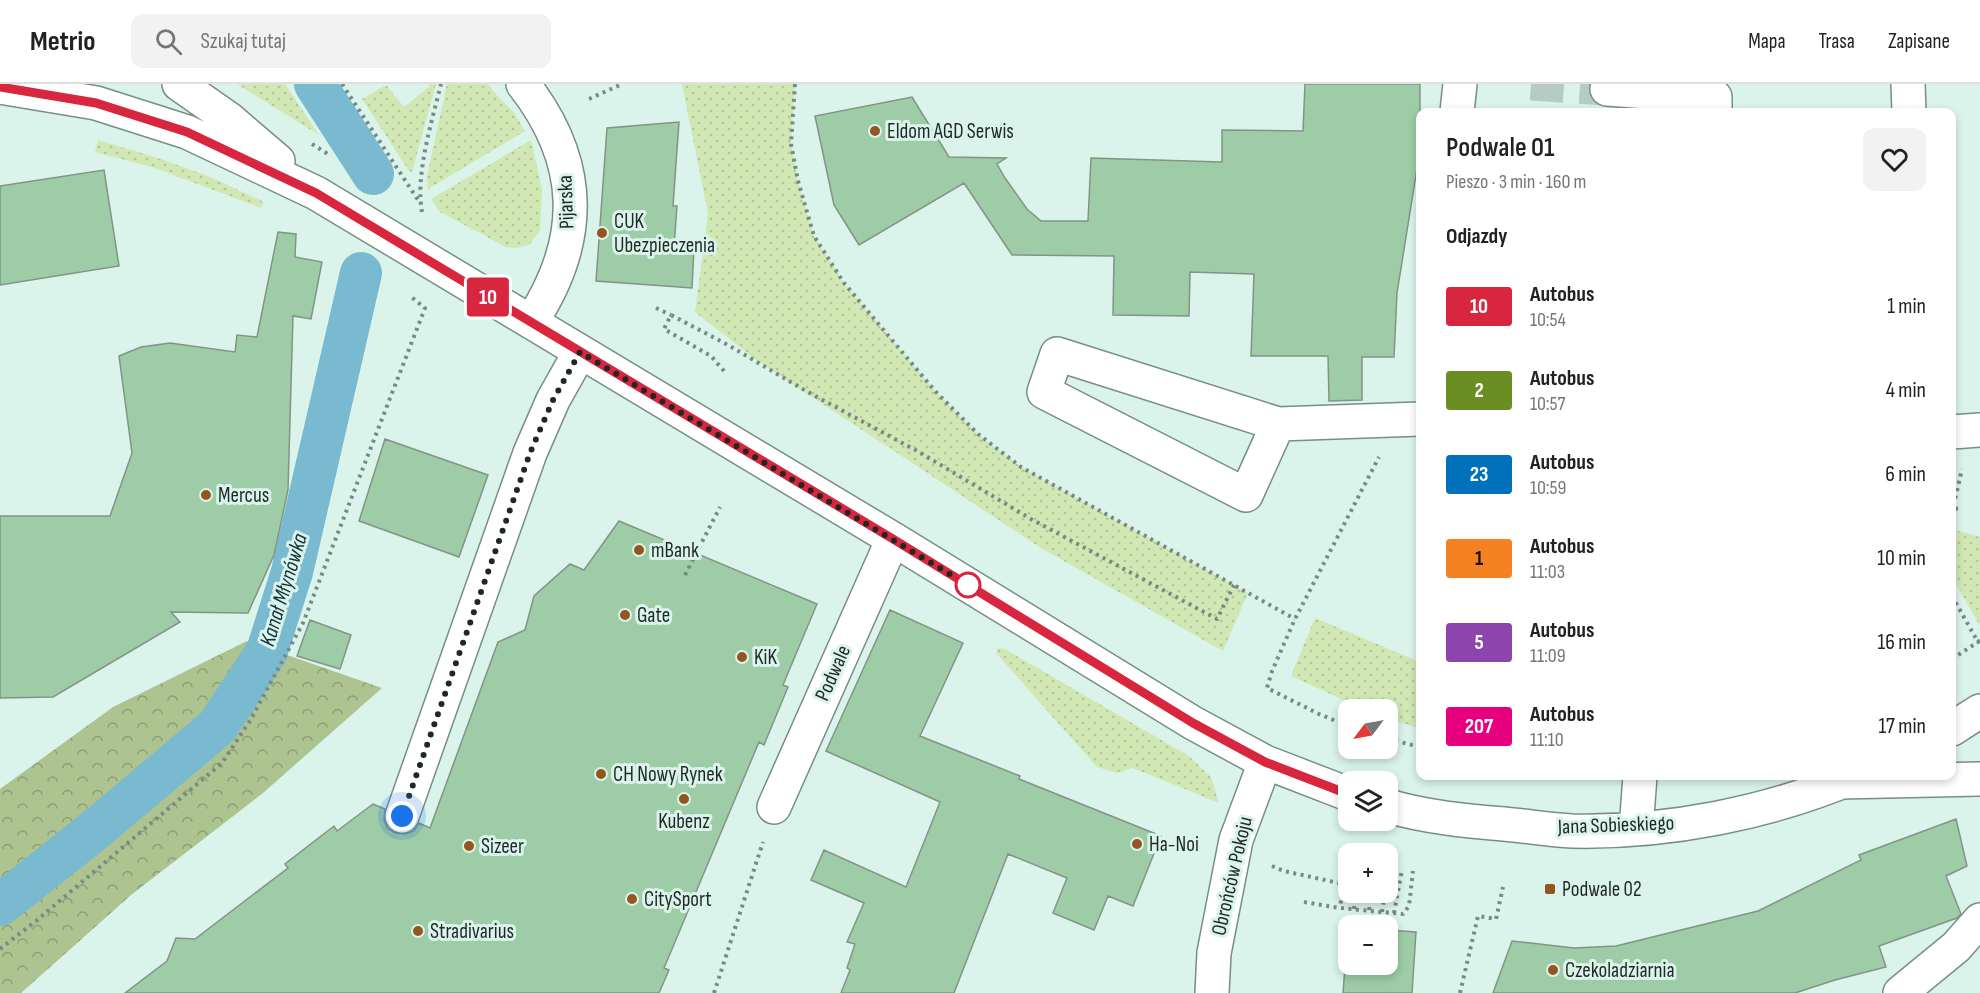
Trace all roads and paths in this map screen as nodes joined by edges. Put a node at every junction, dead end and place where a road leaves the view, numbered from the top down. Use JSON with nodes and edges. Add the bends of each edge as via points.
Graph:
{"nodes":[{"id":1,"x":179,"y":84,"type":"edge"},
{"id":2,"x":342,"y":84,"type":"edge"},
{"id":3,"x":441,"y":84,"type":"edge"},
{"id":4,"x":523,"y":84,"type":"edge"},
{"id":5,"x":622,"y":84,"type":"edge"},
{"id":6,"x":795,"y":84,"type":"edge"},
{"id":7,"x":1460,"y":84,"type":"edge"},
{"id":8,"x":1908,"y":84,"type":"edge"},
{"id":9,"x":0,"y":87,"type":"edge"},
{"id":10,"x":1607,"y":89,"type":"dead end"},
{"id":11,"x":589,"y":99,"type":"dead end"},
{"id":12,"x":1457,"y":108,"type":"edge"},
{"id":13,"x":1715,"y":108,"type":"edge"},
{"id":14,"x":1908,"y":108,"type":"edge"},
{"id":15,"x":316,"y":193,"type":"junction"},
{"id":16,"x":420,"y":203,"type":"junction"},
{"id":17,"x":422,"y":212,"type":"dead end"},
{"id":18,"x":402,"y":291,"type":"dead end"},
{"id":19,"x":656,"y":308,"type":"dead end"},
{"id":20,"x":671,"y":315,"type":"junction"},
{"id":21,"x":531,"y":322,"type":"junction"},
{"id":22,"x":580,"y":352,"type":"junction"},
{"id":23,"x":723,"y":370,"type":"dead end"},
{"id":24,"x":1416,"y":419,"type":"edge"},
{"id":25,"x":1278,"y":424,"type":"junction"},
{"id":26,"x":1980,"y":430,"type":"edge"},
{"id":27,"x":1956,"y":432,"type":"edge"},
{"id":28,"x":1381,"y":453,"type":"dead end"},
{"id":29,"x":720,"y":507,"type":"dead end"},
{"id":30,"x":893,"y":539,"type":"junction"},
{"id":31,"x":686,"y":575,"type":"dead end"},
{"id":32,"x":1234,"y":585,"type":"junction"},
{"id":33,"x":1956,"y":603,"type":"edge"},
{"id":34,"x":1295,"y":619,"type":"junction"},
{"id":35,"x":1979,"y":641,"type":"edge"},
{"id":36,"x":1956,"y":656,"type":"edge"},
{"id":37,"x":1980,"y":711,"type":"edge"},
{"id":38,"x":1338,"y":722,"type":"edge"},
{"id":39,"x":1956,"y":726,"type":"edge"},
{"id":40,"x":1398,"y":742,"type":"edge"},
{"id":41,"x":1416,"y":746,"type":"edge"},
{"id":42,"x":1265,"y":762,"type":"junction"},
{"id":43,"x":1956,"y":779,"type":"edge"},
{"id":44,"x":1980,"y":779,"type":"edge"},
{"id":45,"x":1640,"y":780,"type":"edge"},
{"id":46,"x":1845,"y":780,"type":"edge"},
{"id":47,"x":1338,"y":790,"type":"edge"},
{"id":48,"x":774,"y":807,"type":"joint"},
{"id":49,"x":1398,"y":808,"type":"edge"},
{"id":50,"x":402,"y":816,"type":"dead end"},
{"id":51,"x":1636,"y":829,"type":"junction"},
{"id":52,"x":1272,"y":866,"type":"dead end"},
{"id":53,"x":1401,"y":870,"type":"dead end"},
{"id":54,"x":1413,"y":872,"type":"dead end"},
{"id":55,"x":1503,"y":887,"type":"dead end"},
{"id":56,"x":1304,"y":902,"type":"dead end"},
{"id":57,"x":1355,"y":903,"type":"edge"},
{"id":58,"x":1370,"y":903,"type":"edge"},
{"id":59,"x":1383,"y":903,"type":"edge"},
{"id":60,"x":1340,"y":908,"type":"junction"},
{"id":61,"x":1354,"y":909,"type":"junction"},
{"id":62,"x":1369,"y":910,"type":"junction"},
{"id":63,"x":1382,"y":912,"type":"junction"},
{"id":64,"x":1394,"y":913,"type":"junction"},
{"id":65,"x":1980,"y":920,"type":"edge"},
{"id":66,"x":0,"y":949,"type":"edge"},
{"id":67,"x":714,"y":993,"type":"edge"},
{"id":68,"x":1212,"y":993,"type":"edge"},
{"id":69,"x":1460,"y":993,"type":"edge"},
{"id":70,"x":1900,"y":993,"type":"edge"}],
"edges":[{"from":1,"to":15,"type":"street","via":[[229,119]]},
{"from":2,"to":16,"type":"path"},
{"from":3,"to":16,"type":"path","via":[[429,132]]},
{"from":4,"to":21,"type":"street","name":"Pijarska","via":[[558,142],[570,192],[568,236],[560,269]]},
{"from":5,"to":11,"type":"path"},
{"from":6,"to":32,"type":"path","via":[[791,144],[814,236],[844,284],[935,391],[978,434],[1021,467]]},
{"from":7,"to":12,"type":"street"},
{"from":8,"to":14,"type":"street"},
{"from":9,"to":15,"type":"street","via":[[96,103],[187,132]]},
{"from":10,"to":13,"type":"street","via":[[1715,97]]},
{"from":15,"to":21,"type":"street"},
{"from":16,"to":17,"type":"path"},
{"from":18,"to":66,"type":"path","via":[[425,308],[303,623],[251,719],[222,763]]},
{"from":19,"to":20,"type":"path"},
{"from":20,"to":23,"type":"path","via":[[664,328],[711,356]]},
{"from":20,"to":32,"type":"path","via":[[919,452],[1031,519],[1217,619]]},
{"from":21,"to":22,"type":"street"},
{"from":22,"to":30,"type":"street"},
{"from":22,"to":50,"type":"street","via":[[530,453]]},
{"from":24,"to":25,"type":"street"},
{"from":25,"to":25,"type":"street","via":[[1057,354],[1044,392],[1246,495]]},
{"from":26,"to":27,"type":"street"},
{"from":28,"to":34,"type":"path"},
{"from":29,"to":31,"type":"path"},
{"from":30,"to":42,"type":"street","via":[[1193,723]]},
{"from":30,"to":48,"type":"street","name":"Podwale"},
{"from":32,"to":34,"type":"path"},
{"from":33,"to":35,"type":"path"},
{"from":34,"to":38,"type":"path","via":[[1267,688]]},
{"from":35,"to":36,"type":"path"},
{"from":37,"to":39,"type":"street"},
{"from":40,"to":41,"type":"path"},
{"from":42,"to":47,"type":"street"},
{"from":42,"to":68,"type":"street","name":"Obrońców Pokoju","via":[[1236,840],[1214,953]]},
{"from":43,"to":44,"type":"street","name":"Jana Sobieskiego"},
{"from":45,"to":51,"type":"street"},
{"from":46,"to":51,"type":"street","name":"Jana Sobieskiego","via":[[1772,805]]},
{"from":48,"to":67,"type":"path"},
{"from":49,"to":51,"type":"street","name":"Jana Sobieskiego","via":[[1451,819],[1571,831]]},
{"from":52,"to":60,"type":"path","via":[[1343,884]]},
{"from":53,"to":64,"type":"path"},
{"from":54,"to":64,"type":"path","via":[[1408,906],[1403,914]]},
{"from":55,"to":69,"type":"path","via":[[1496,919],[1478,916]]},
{"from":56,"to":60,"type":"path"},
{"from":57,"to":61,"type":"path"},
{"from":58,"to":62,"type":"path"},
{"from":59,"to":63,"type":"path"},
{"from":60,"to":61,"type":"path"},
{"from":61,"to":62,"type":"path"},
{"from":62,"to":63,"type":"path"},
{"from":63,"to":64,"type":"path"},
{"from":65,"to":70,"type":"street","via":[[1956,947]]}]}
